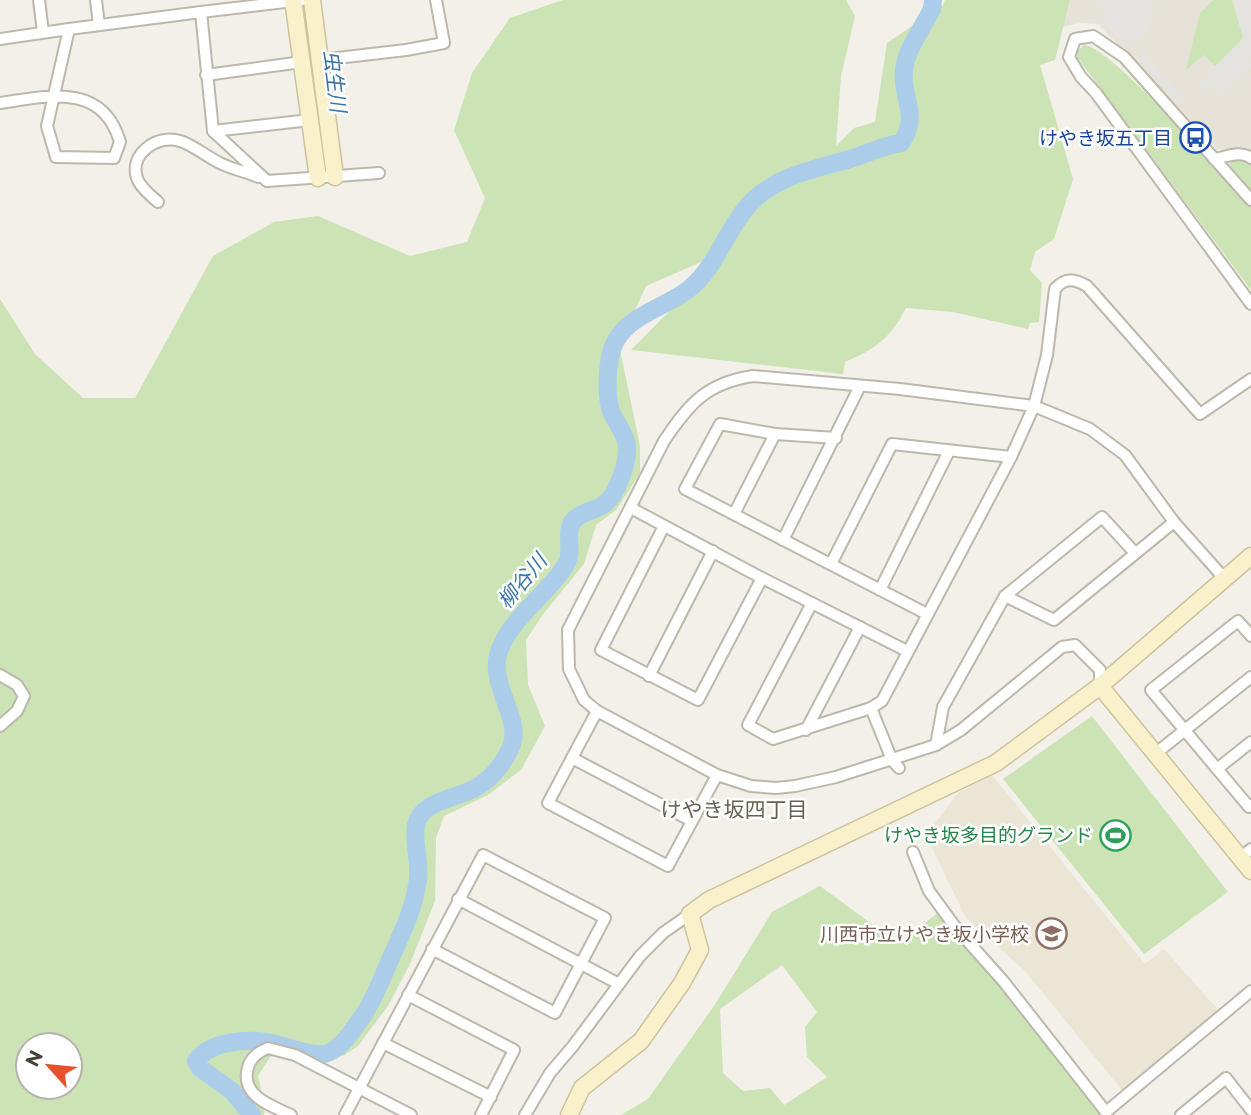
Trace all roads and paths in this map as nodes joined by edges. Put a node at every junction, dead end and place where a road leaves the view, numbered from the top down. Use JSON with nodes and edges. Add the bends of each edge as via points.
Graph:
{"nodes":[{"id":1,"x":38,"y":0,"type":"edge"},
{"id":2,"x":96,"y":0,"type":"edge"},
{"id":3,"x":296,"y":0,"type":"edge"},
{"id":4,"x":312,"y":0,"type":"edge"},
{"id":5,"x":436,"y":0,"type":"edge"},
{"id":6,"x":201,"y":12,"type":"junction"},
{"id":7,"x":99,"y":25,"type":"junction"},
{"id":8,"x":69,"y":29,"type":"junction"},
{"id":9,"x":43,"y":32,"type":"junction"},
{"id":10,"x":0,"y":39,"type":"edge"},
{"id":11,"x":320,"y":60,"type":"junction"},
{"id":12,"x":302,"y":62,"type":"junction"},
{"id":13,"x":206,"y":75,"type":"junction"},
{"id":14,"x":54,"y":95,"type":"junction"},
{"id":15,"x":0,"y":103,"type":"edge"},
{"id":16,"x":310,"y":120,"type":"junction"},
{"id":17,"x":213,"y":131,"type":"junction"},
{"id":18,"x":1251,"y":158,"type":"edge"},
{"id":19,"x":1214,"y":159,"type":"junction"},
{"id":20,"x":379,"y":173,"type":"dead end"},
{"id":21,"x":335,"y":177,"type":"junction"},
{"id":22,"x":318,"y":178,"type":"junction"},
{"id":23,"x":267,"y":181,"type":"junction"},
{"id":24,"x":1251,"y":200,"type":"edge"},
{"id":25,"x":158,"y":202,"type":"dead end"},
{"id":26,"x":1251,"y":304,"type":"edge"},
{"id":27,"x":1251,"y":379,"type":"edge"},
{"id":28,"x":860,"y":386,"type":"junction"},
{"id":29,"x":1034,"y":406,"type":"junction"},
{"id":30,"x":775,"y":434,"type":"junction"},
{"id":31,"x":836,"y":438,"type":"junction"},
{"id":32,"x":949,"y":451,"type":"junction"},
{"id":33,"x":1011,"y":457,"type":"junction"},
{"id":34,"x":631,"y":508,"type":"junction"},
{"id":35,"x":734,"y":514,"type":"junction"},
{"id":36,"x":1174,"y":522,"type":"junction"},
{"id":37,"x":664,"y":526,"type":"junction"},
{"id":38,"x":783,"y":540,"type":"junction"},
{"id":39,"x":713,"y":551,"type":"junction"},
{"id":40,"x":1135,"y":554,"type":"junction"},
{"id":41,"x":1251,"y":556,"type":"edge"},
{"id":42,"x":831,"y":564,"type":"junction"},
{"id":43,"x":762,"y":578,"type":"junction"},
{"id":44,"x":1224,"y":578,"type":"junction"},
{"id":45,"x":880,"y":590,"type":"junction"},
{"id":46,"x":1005,"y":596,"type":"junction"},
{"id":47,"x":812,"y":603,"type":"junction"},
{"id":48,"x":927,"y":614,"type":"junction"},
{"id":49,"x":860,"y":627,"type":"junction"},
{"id":50,"x":1251,"y":636,"type":"edge"},
{"id":51,"x":907,"y":651,"type":"junction"},
{"id":52,"x":0,"y":674,"type":"edge"},
{"id":53,"x":649,"y":676,"type":"junction"},
{"id":54,"x":1251,"y":677,"type":"edge"},
{"id":55,"x":1100,"y":686,"type":"junction"},
{"id":56,"x":871,"y":708,"type":"junction"},
{"id":57,"x":597,"y":711,"type":"junction"},
{"id":58,"x":0,"y":726,"type":"edge"},
{"id":59,"x":806,"y":730,"type":"junction"},
{"id":60,"x":1185,"y":730,"type":"junction"},
{"id":61,"x":1251,"y":743,"type":"edge"},
{"id":62,"x":936,"y":745,"type":"junction"},
{"id":63,"x":1155,"y":754,"type":"junction"},
{"id":64,"x":572,"y":758,"type":"junction"},
{"id":65,"x":895,"y":764,"type":"junction"},
{"id":66,"x":1217,"y":769,"type":"junction"},
{"id":67,"x":717,"y":775,"type":"junction"},
{"id":68,"x":1251,"y":805,"type":"edge"},
{"id":69,"x":692,"y":821,"type":"junction"},
{"id":70,"x":913,"y":852,"type":"dead end"},
{"id":71,"x":1246,"y":853,"type":"edge"},
{"id":72,"x":1251,"y":871,"type":"edge"},
{"id":73,"x":458,"y":899,"type":"junction"},
{"id":74,"x":690,"y":914,"type":"junction"},
{"id":75,"x":432,"y":949,"type":"junction"},
{"id":76,"x":581,"y":964,"type":"junction"},
{"id":77,"x":619,"y":984,"type":"junction"},
{"id":78,"x":1251,"y":991,"type":"edge"},
{"id":79,"x":408,"y":995,"type":"junction"},
{"id":80,"x":383,"y":1042,"type":"junction"},
{"id":81,"x":359,"y":1087,"type":"junction"},
{"id":82,"x":491,"y":1097,"type":"junction"},
{"id":83,"x":1251,"y":1110,"type":"edge"},
{"id":84,"x":277,"y":1112,"type":"edge"},
{"id":85,"x":291,"y":1115,"type":"edge"},
{"id":86,"x":345,"y":1115,"type":"edge"},
{"id":87,"x":411,"y":1115,"type":"edge"},
{"id":88,"x":481,"y":1115,"type":"edge"},
{"id":89,"x":525,"y":1115,"type":"edge"},
{"id":90,"x":569,"y":1115,"type":"edge"},
{"id":91,"x":1181,"y":1115,"type":"edge"}],
"edges":[{"from":1,"to":9,"type":"street"},
{"from":2,"to":7,"type":"street"},
{"from":3,"to":6,"type":"street"},
{"from":3,"to":12,"type":"street"},
{"from":4,"to":11,"type":"street"},
{"from":5,"to":11,"type":"street","via":[[444,43]]},
{"from":6,"to":7,"type":"street"},
{"from":6,"to":13,"type":"street"},
{"from":7,"to":8,"type":"street"},
{"from":8,"to":9,"type":"street"},
{"from":8,"to":14,"type":"street"},
{"from":9,"to":10,"type":"street"},
{"from":11,"to":21,"type":"street"},
{"from":12,"to":13,"type":"street"},
{"from":12,"to":16,"type":"street"},
{"from":13,"to":17,"type":"street"},
{"from":14,"to":14,"type":"street","via":[[47,127],[56,157],[114,158],[120,142],[115,124],[90,100]]},
{"from":14,"to":15,"type":"street"},
{"from":16,"to":17,"type":"street"},
{"from":16,"to":22,"type":"street"},
{"from":17,"to":23,"type":"street"},
{"from":18,"to":19,"type":"street","via":[[1238,154]]},
{"from":19,"to":24,"type":"street"},
{"from":19,"to":26,"type":"street","via":[[1125,57],[1093,36],[1075,39],[1069,57],[1081,77]]},
{"from":20,"to":21,"type":"street"},
{"from":21,"to":22,"type":"street"},
{"from":22,"to":23,"type":"street"},
{"from":23,"to":25,"type":"street","via":[[220,164],[179,140],[160,142],[140,153],[135,168],[138,182]]},
{"from":27,"to":29,"type":"street","via":[[1200,414],[1087,286],[1069,280],[1055,289],[1047,355]]},
{"from":28,"to":29,"type":"street"},
{"from":28,"to":31,"type":"street"},
{"from":28,"to":34,"type":"street","via":[[753,376],[717,386],[694,400],[682,415]]},
{"from":29,"to":33,"type":"street"},
{"from":29,"to":36,"type":"street","via":[[1090,429],[1125,455]]},
{"from":30,"to":31,"type":"street"},
{"from":30,"to":35,"type":"street"},
{"from":30,"to":35,"type":"street","via":[[720,424],[685,489]]},
{"from":31,"to":38,"type":"street"},
{"from":32,"to":33,"type":"street"},
{"from":32,"to":42,"type":"street","via":[[892,444]]},
{"from":32,"to":45,"type":"street"},
{"from":33,"to":48,"type":"street"},
{"from":34,"to":37,"type":"street"},
{"from":34,"to":57,"type":"street","via":[[568,630],[569,669],[584,700]]},
{"from":35,"to":38,"type":"street"},
{"from":36,"to":40,"type":"street"},
{"from":36,"to":44,"type":"street"},
{"from":37,"to":39,"type":"street"},
{"from":37,"to":53,"type":"street","via":[[601,650]]},
{"from":38,"to":42,"type":"street"},
{"from":39,"to":43,"type":"street"},
{"from":39,"to":53,"type":"street"},
{"from":40,"to":46,"type":"street","via":[[1054,620]]},
{"from":40,"to":46,"type":"street","via":[[1102,517]]},
{"from":41,"to":44,"type":"street"},
{"from":42,"to":45,"type":"street"},
{"from":43,"to":47,"type":"street"},
{"from":43,"to":53,"type":"street","via":[[698,700]]},
{"from":44,"to":55,"type":"street"},
{"from":45,"to":48,"type":"street"},
{"from":46,"to":62,"type":"street","via":[[943,707]]},
{"from":47,"to":49,"type":"street"},
{"from":47,"to":59,"type":"street","via":[[748,725],[773,739]]},
{"from":48,"to":51,"type":"street"},
{"from":49,"to":51,"type":"street"},
{"from":49,"to":59,"type":"street"},
{"from":50,"to":60,"type":"street","via":[[1238,621],[1151,690]]},
{"from":51,"to":56,"type":"street","via":[[882,701]]},
{"from":52,"to":58,"type":"street","via":[[17,685],[23,696],[17,710]]},
{"from":54,"to":60,"type":"street"},
{"from":55,"to":62,"type":"street","via":[[1100,670],[1075,645],[1062,647],[961,730]]},
{"from":55,"to":63,"type":"street"},
{"from":55,"to":74,"type":"street","via":[[996,763],[709,900]]},
{"from":56,"to":59,"type":"street"},
{"from":56,"to":65,"type":"street"},
{"from":57,"to":64,"type":"street"},
{"from":57,"to":67,"type":"street"},
{"from":60,"to":63,"type":"street"},
{"from":60,"to":66,"type":"street"},
{"from":61,"to":66,"type":"street"},
{"from":62,"to":65,"type":"street"},
{"from":63,"to":71,"type":"street"},
{"from":64,"to":69,"type":"street"},
{"from":64,"to":69,"type":"street","via":[[548,803],[656,860],[668,866]]},
{"from":65,"to":67,"type":"street","via":[[873,764],[836,777],[776,788]]},
{"from":66,"to":68,"type":"street"},
{"from":67,"to":69,"type":"street"},
{"from":70,"to":78,"type":"street","via":[[929,891],[956,928],[1106,1112]]},
{"from":71,"to":72,"type":"street"},
{"from":73,"to":75,"type":"street"},
{"from":73,"to":76,"type":"street"},
{"from":73,"to":76,"type":"street","via":[[483,855],[605,918]]},
{"from":74,"to":77,"type":"street","via":[[663,933]]},
{"from":74,"to":90,"type":"street","via":[[700,950],[682,983],[641,1041],[582,1088]]},
{"from":75,"to":76,"type":"street","via":[[555,1013]]},
{"from":75,"to":79,"type":"street"},
{"from":76,"to":77,"type":"street"},
{"from":77,"to":89,"type":"street","via":[[550,1073]]},
{"from":79,"to":80,"type":"street"},
{"from":79,"to":82,"type":"street","via":[[514,1050]]},
{"from":80,"to":81,"type":"street"},
{"from":80,"to":82,"type":"street"},
{"from":81,"to":84,"type":"street","via":[[295,1055],[268,1048],[256,1054],[246,1077],[248,1089]]},
{"from":81,"to":86,"type":"street"},
{"from":81,"to":87,"type":"street"},
{"from":82,"to":88,"type":"street"},
{"from":83,"to":91,"type":"street","via":[[1226,1078]]},
{"from":84,"to":85,"type":"street"}]}
